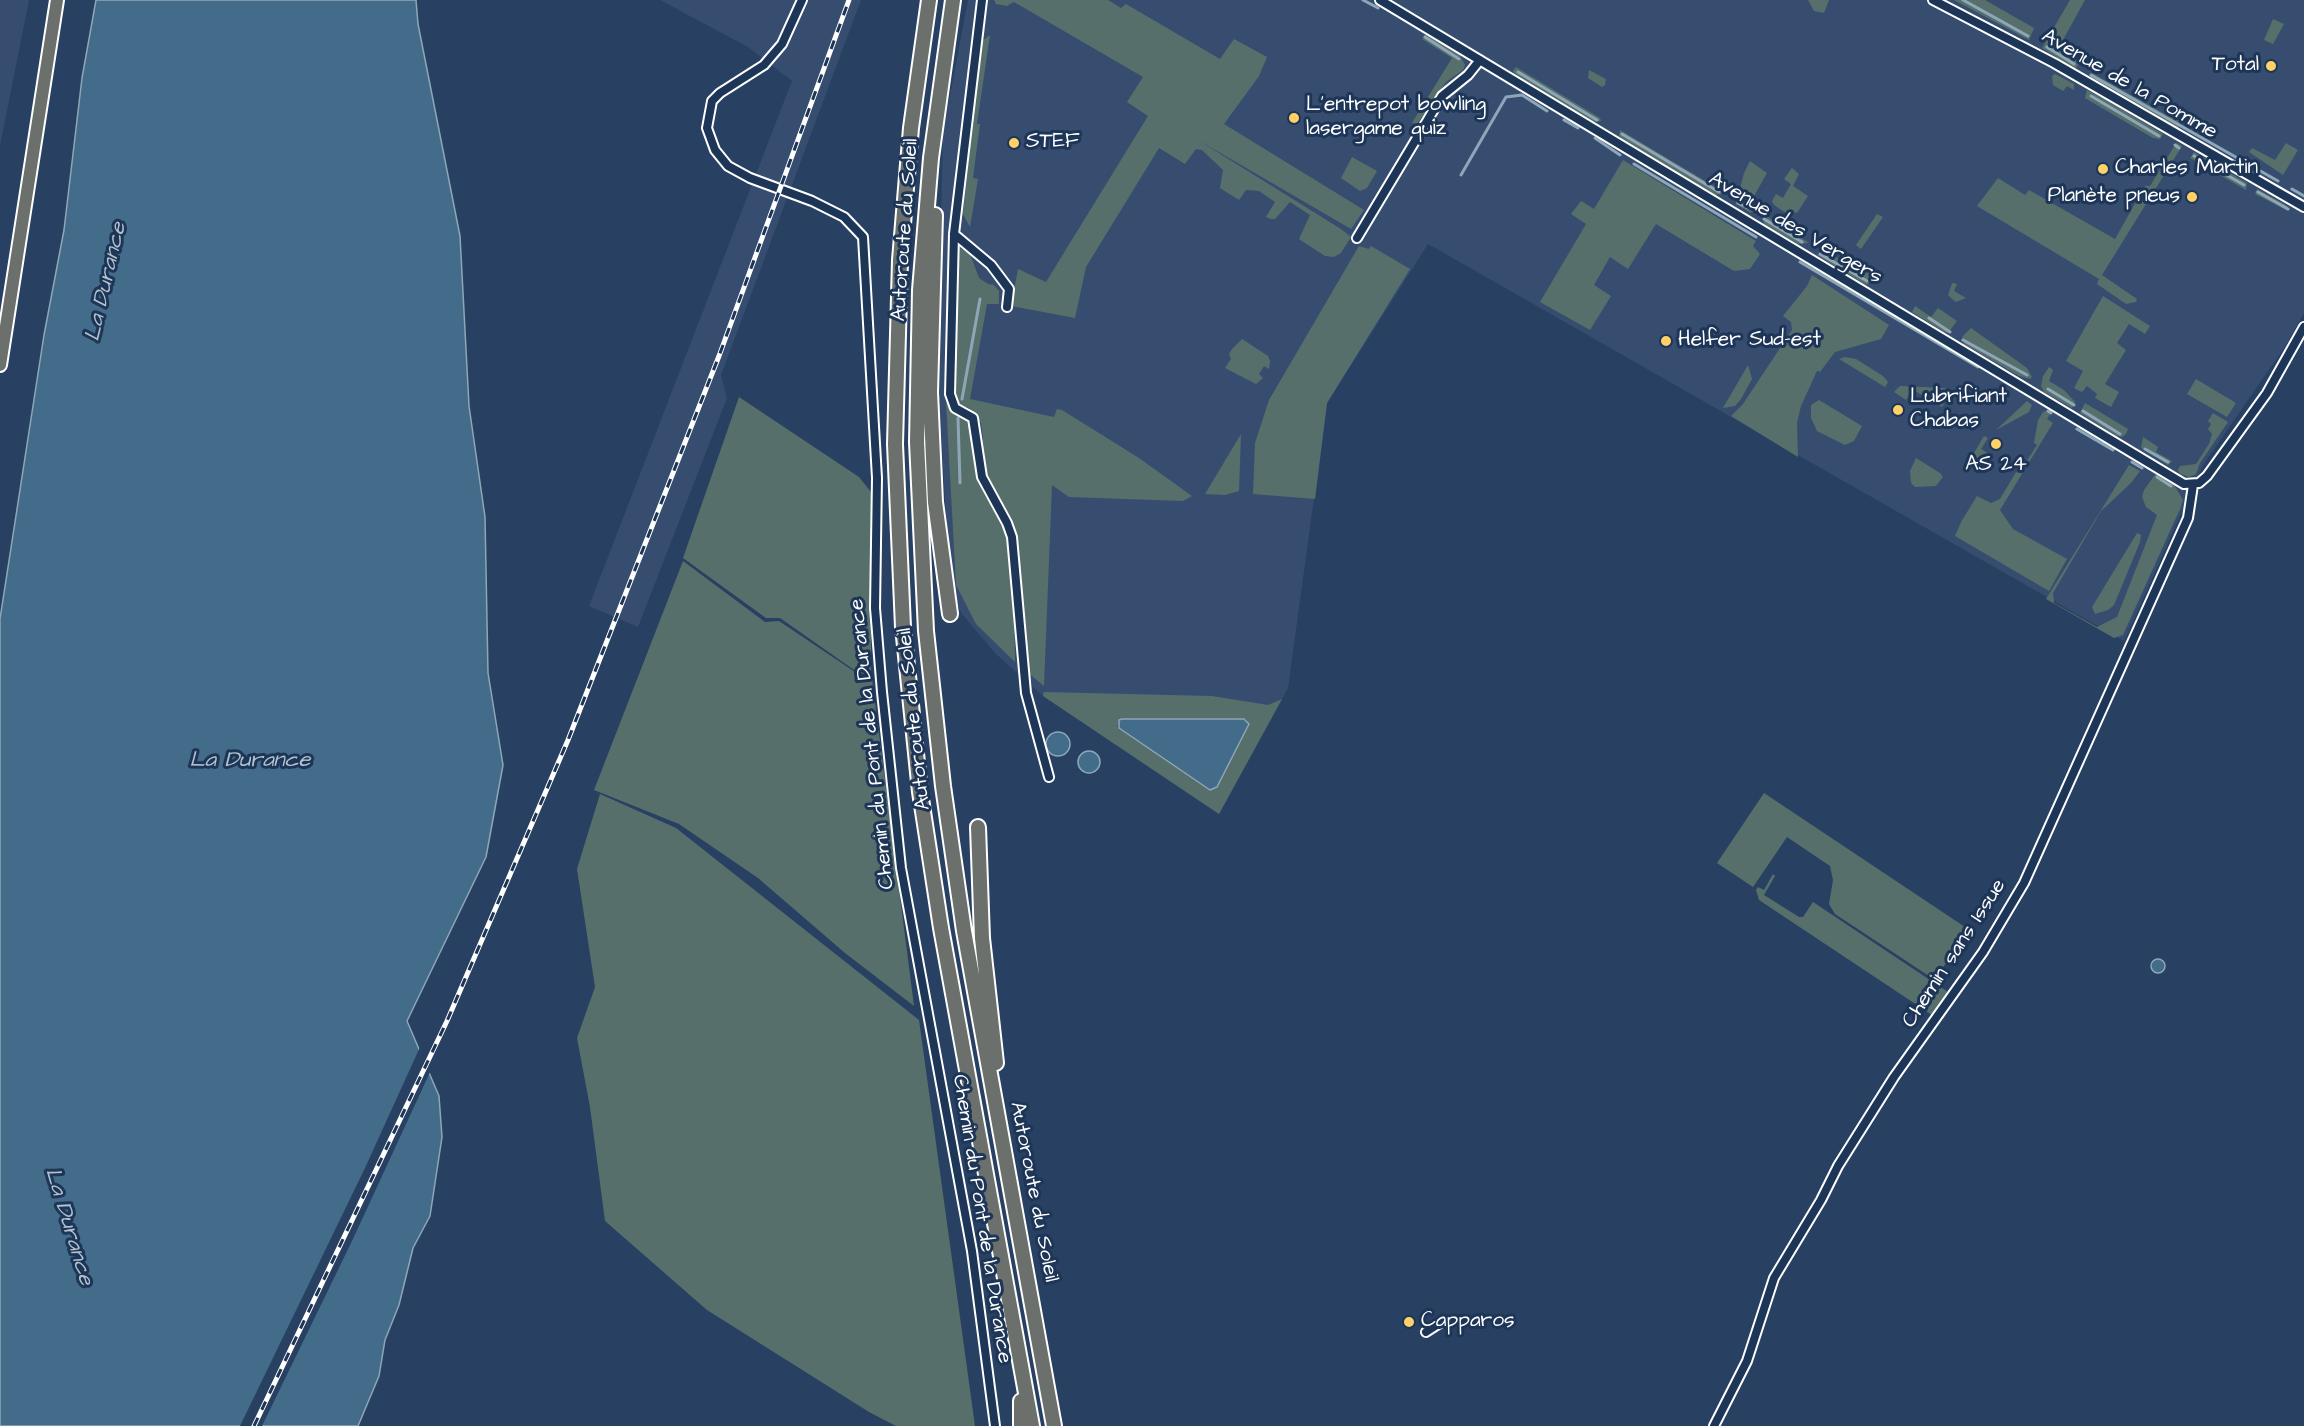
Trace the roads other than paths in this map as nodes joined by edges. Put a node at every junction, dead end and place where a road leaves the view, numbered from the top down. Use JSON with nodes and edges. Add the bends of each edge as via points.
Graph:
{"nodes":[{"id":1,"x":57,"y":0,"type":"edge"},
{"id":2,"x":802,"y":0,"type":"edge"},
{"id":3,"x":930,"y":0,"type":"edge"},
{"id":4,"x":953,"y":0,"type":"edge"},
{"id":5,"x":982,"y":0,"type":"edge"},
{"id":6,"x":1380,"y":0,"type":"edge"},
{"id":7,"x":1933,"y":0,"type":"edge"},
{"id":8,"x":1480,"y":60,"type":"junction"},
{"id":9,"x":930,"y":158,"type":"junction"},
{"id":10,"x":2304,"y":207,"type":"edge"},
{"id":11,"x":954,"y":234,"type":"junction"},
{"id":12,"x":1357,"y":238,"type":"dead end"},
{"id":13,"x":1007,"y":307,"type":"dead end"},
{"id":14,"x":2304,"y":327,"type":"edge"},
{"id":15,"x":0,"y":365,"type":"edge"},
{"id":16,"x":2193,"y":485,"type":"junction"},
{"id":17,"x":950,"y":614,"type":"dead end"},
{"id":18,"x":1049,"y":777,"type":"dead end"},
{"id":19,"x":978,"y":827,"type":"dead end"},
{"id":20,"x":1003,"y":1143,"type":"junction"},
{"id":21,"x":1440,"y":1323,"type":"dead end"},
{"id":22,"x":1426,"y":1332,"type":"dead end"},
{"id":23,"x":1021,"y":1362,"type":"junction"},
{"id":24,"x":995,"y":1426,"type":"edge"},
{"id":25,"x":1021,"y":1426,"type":"edge"},
{"id":26,"x":1032,"y":1426,"type":"edge"},
{"id":27,"x":1054,"y":1426,"type":"edge"},
{"id":28,"x":1714,"y":1426,"type":"edge"}],
"edges":[{"from":1,"to":15,"type":"main road"},
{"from":2,"to":24,"type":"street","name":"Chemin du Pont de la Durance","via":[[782,44],[764,65],[712,101],[706,128],[715,150],[728,166],[844,217],[863,237],[877,478],[875,608],[901,868],[972,1251]]},
{"from":3,"to":23,"type":"highway","name":"Autoroute du Soleil","via":[[911,128],[899,271],[895,444],[903,627],[920,792],[941,928]]},
{"from":4,"to":9,"type":"highway","name":"Autoroute du Soleil"},
{"from":5,"to":11,"type":"street"},
{"from":6,"to":8,"type":"street","name":"Avenue des Vergers"},
{"from":7,"to":10,"type":"street","name":"Avenue de la Pomme","via":[[2047,58]]},
{"from":8,"to":12,"type":"street","via":[[1442,96]]},
{"from":8,"to":16,"type":"street","name":"Avenue des Vergers","via":[[2184,484]]},
{"from":9,"to":17,"type":"highway","via":[[935,199],[930,392],[935,502]]},
{"from":9,"to":20,"type":"highway","name":"Autoroute du Soleil","via":[[920,290],[917,421],[926,631],[942,786]]},
{"from":11,"to":13,"type":"street","via":[[991,265],[1003,281],[1008,289]]},
{"from":11,"to":18,"type":"street","via":[[951,402],[974,418],[982,477],[1012,537],[1026,693]]},
{"from":14,"to":16,"type":"street","via":[[2263,398],[2207,476]]},
{"from":16,"to":28,"type":"street","name":"Chemin sans Issue","via":[[2188,518],[2024,883],[1983,952],[1894,1077],[1838,1166],[1780,1268],[1747,1361]]},
{"from":19,"to":20,"type":"highway","via":[[982,938]]},
{"from":20,"to":27,"type":"highway","name":"Autoroute du Soleil"},
{"from":21,"to":22,"type":"street"},
{"from":23,"to":25,"type":"highway"},
{"from":23,"to":26,"type":"highway","name":"Autoroute du Soleil"}]}
